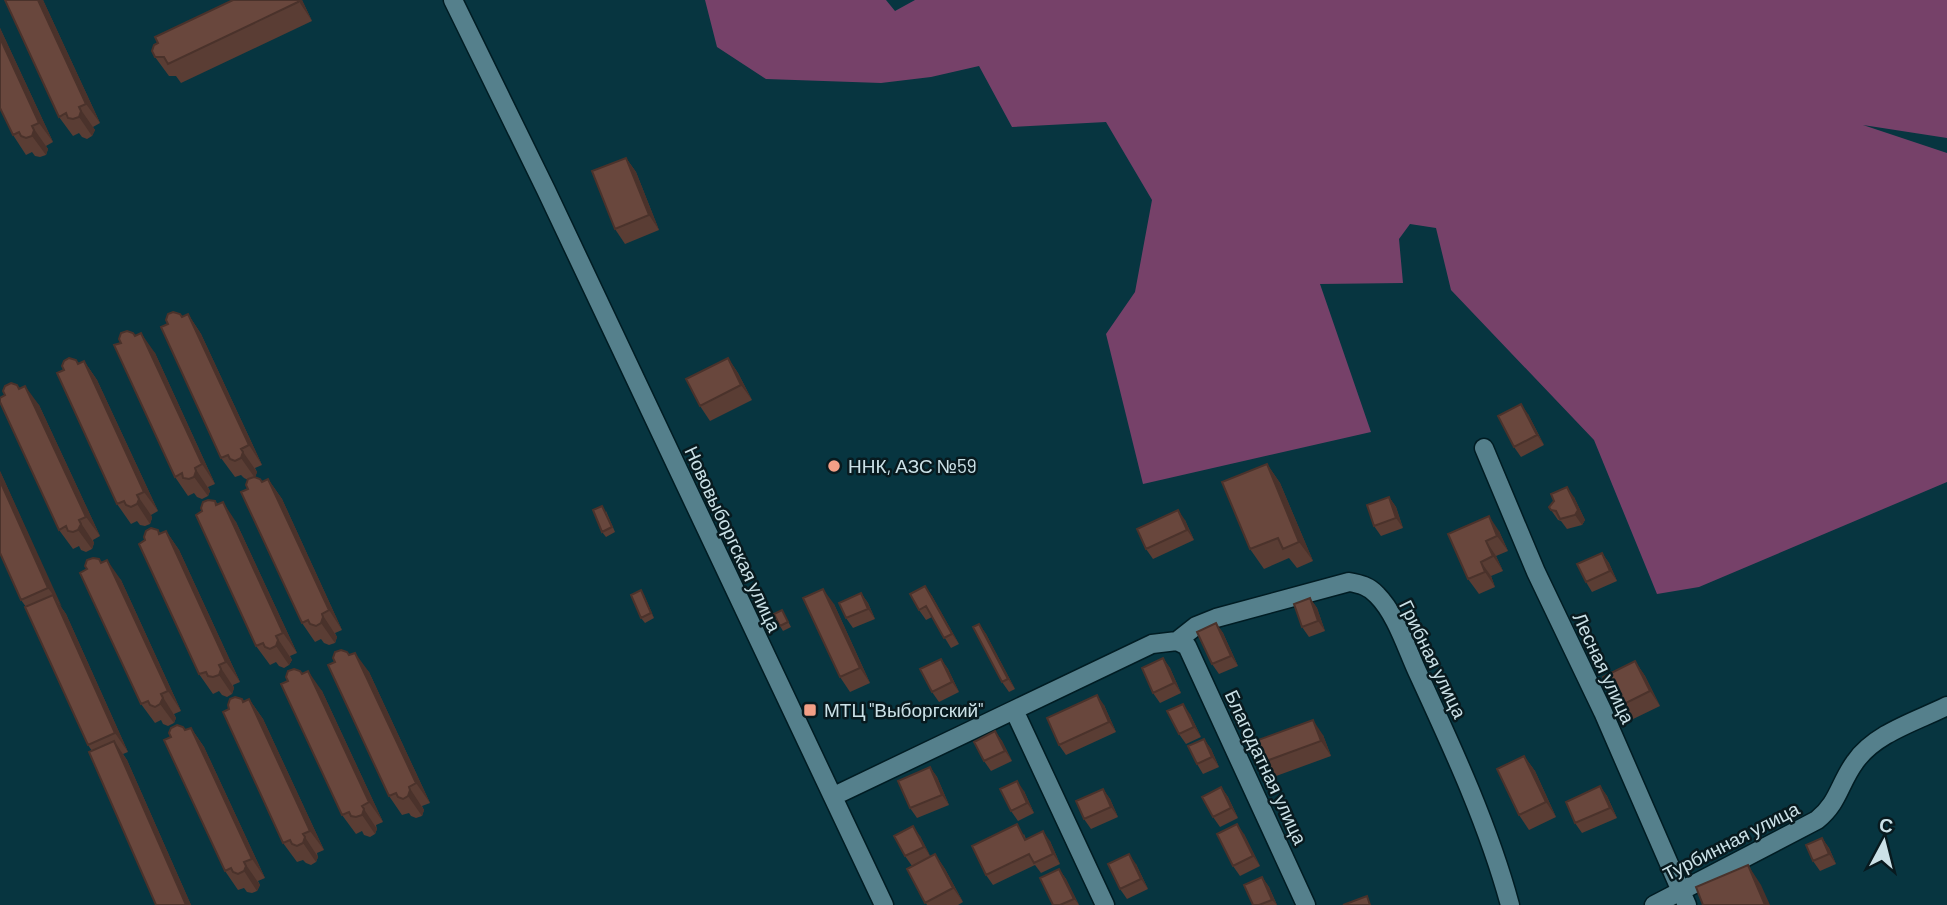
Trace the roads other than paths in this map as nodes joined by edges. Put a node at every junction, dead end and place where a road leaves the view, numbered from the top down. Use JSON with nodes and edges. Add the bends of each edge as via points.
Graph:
{"nodes":[{"id":1,"x":453,"y":0,"type":"edge"},
{"id":2,"x":1484,"y":448,"type":"dead end"},
{"id":3,"x":1182,"y":643,"type":"junction"},
{"id":4,"x":1947,"y":706,"type":"edge"},
{"id":5,"x":1014,"y":710,"type":"junction"},
{"id":6,"x":834,"y":796,"type":"junction"},
{"id":7,"x":1684,"y":898,"type":"edge"},
{"id":8,"x":884,"y":905,"type":"edge"},
{"id":9,"x":1105,"y":905,"type":"edge"},
{"id":10,"x":1306,"y":905,"type":"edge"},
{"id":11,"x":1510,"y":905,"type":"edge"},
{"id":12,"x":1654,"y":905,"type":"edge"}],
"edges":[{"from":1,"to":6,"type":"street","name":"Нововыборгская улица"},
{"from":2,"to":7,"type":"street","name":"Лесная улица"},
{"from":3,"to":5,"type":"street","via":[[1153,644]]},
{"from":3,"to":10,"type":"street","name":"Благодатная улица"},
{"from":3,"to":11,"type":"street","name":"Грибная улица","via":[[1196,626],[1244,608],[1349,582],[1377,594],[1464,772],[1498,858]]},
{"from":4,"to":7,"type":"street","name":"Турбинная улица","via":[[1882,738],[1857,759],[1832,808],[1817,820]]},
{"from":5,"to":6,"type":"street"},
{"from":5,"to":9,"type":"street"},
{"from":6,"to":8,"type":"street","name":"Нововыборгская улица"},
{"from":7,"to":12,"type":"street","name":"Турбинная улица"}]}
